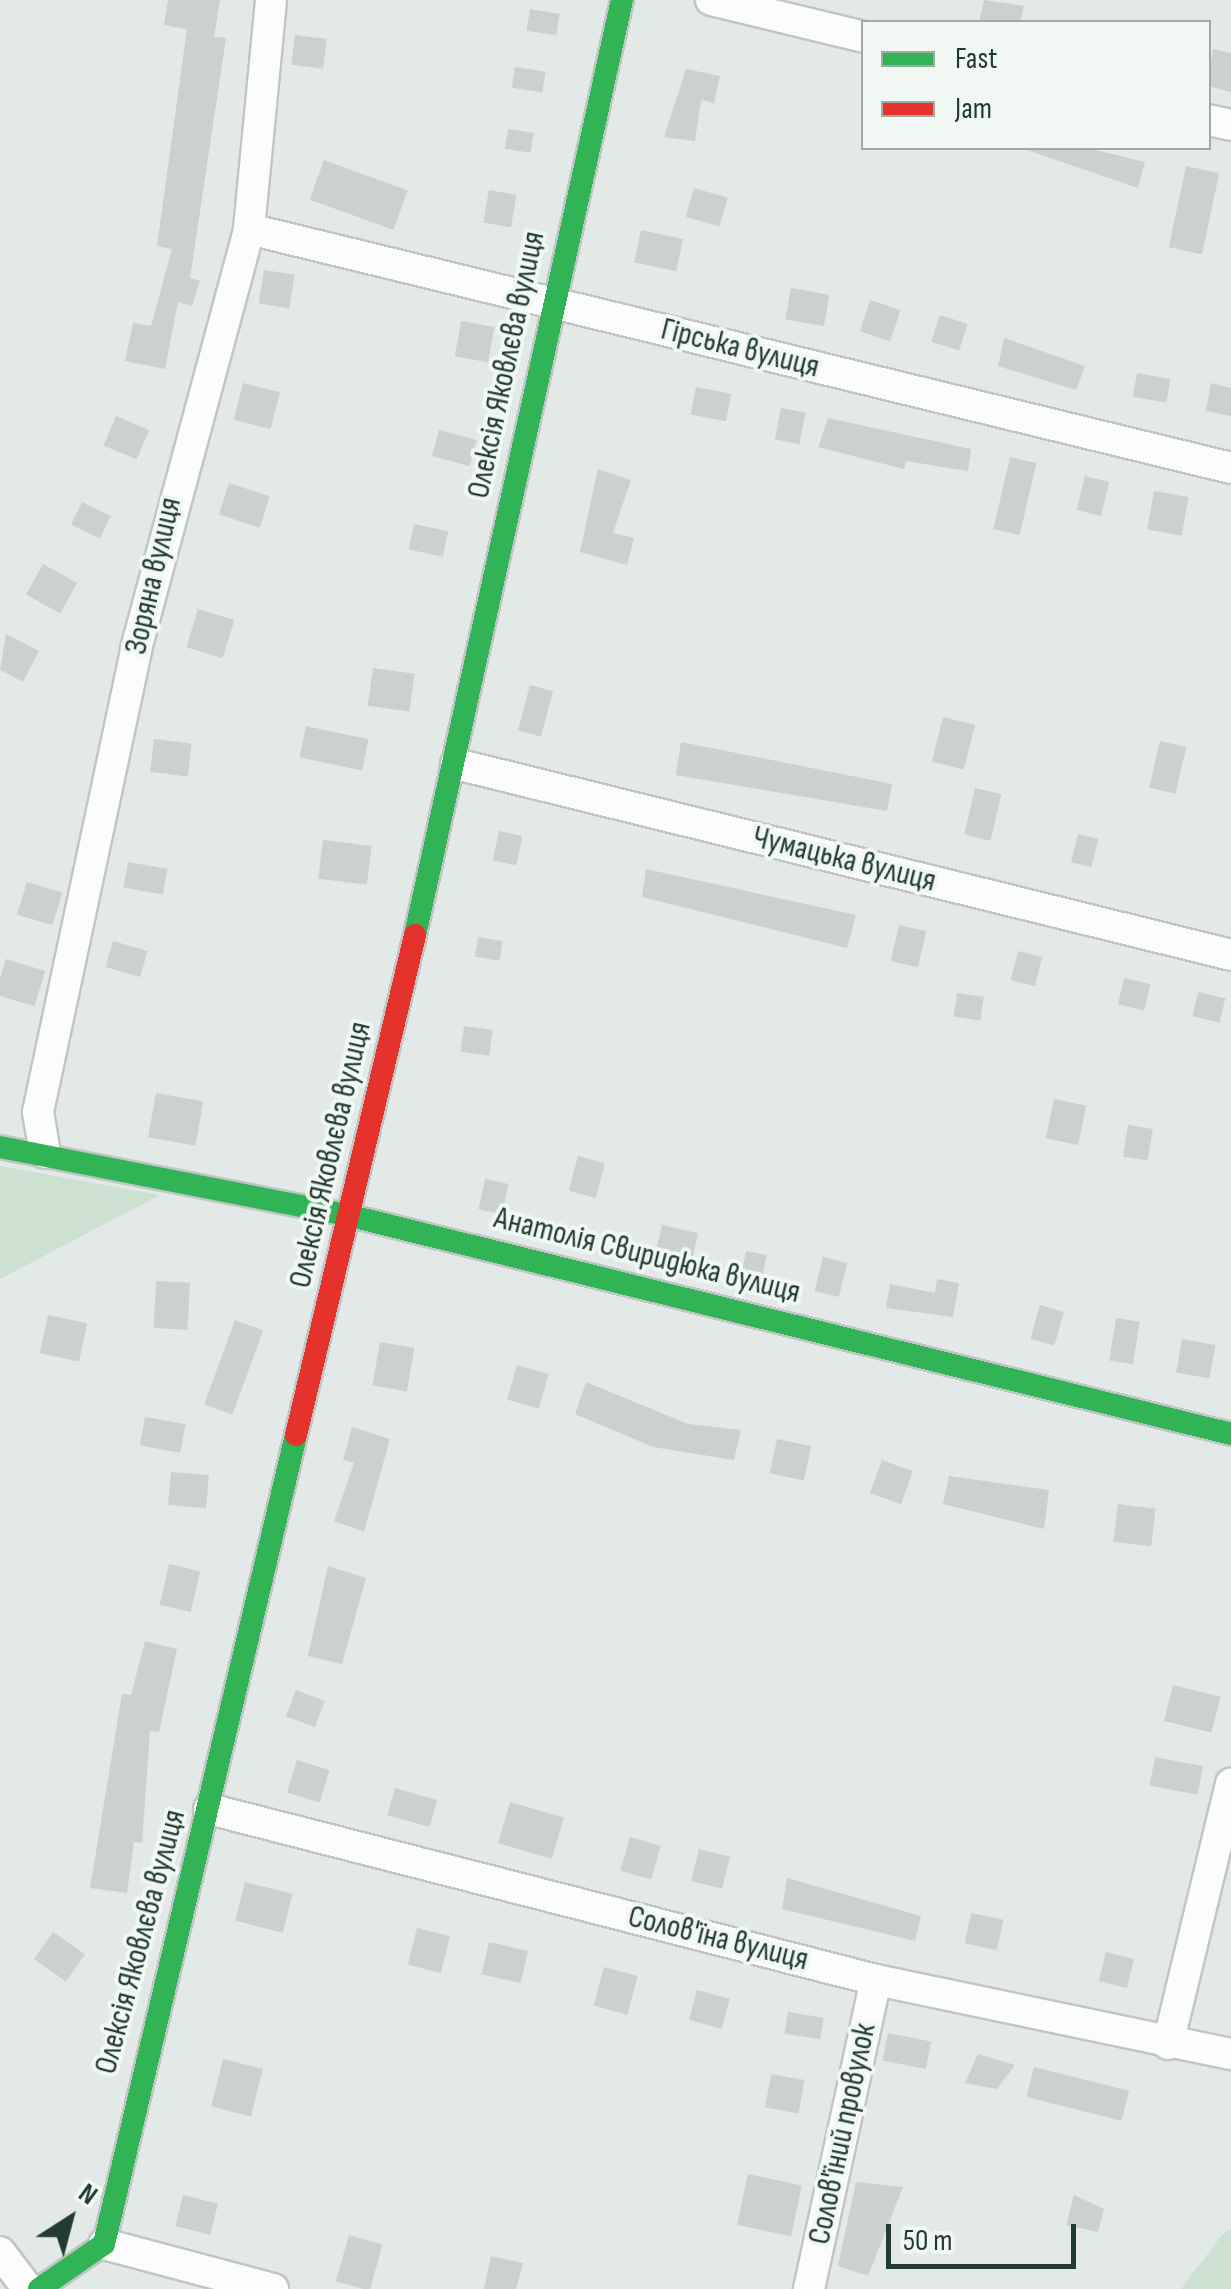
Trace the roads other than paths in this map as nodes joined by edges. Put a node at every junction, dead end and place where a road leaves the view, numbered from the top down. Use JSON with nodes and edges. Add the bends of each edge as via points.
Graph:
{"nodes":[{"id":1,"x":271,"y":0,"type":"edge"},
{"id":2,"x":622,"y":0,"type":"edge"},
{"id":3,"x":711,"y":0,"type":"edge"},
{"id":4,"x":861,"y":36,"type":"edge"},
{"id":5,"x":250,"y":229,"type":"junction"},
{"id":6,"x":552,"y":304,"type":"junction"},
{"id":7,"x":1231,"y":468,"type":"edge"},
{"id":8,"x":456,"y":764,"type":"junction"},
{"id":9,"x":1231,"y":956,"type":"edge"},
{"id":10,"x":0,"y":1147,"type":"edge"},
{"id":11,"x":44,"y":1154,"type":"junction"},
{"id":12,"x":351,"y":1216,"type":"junction"},
{"id":13,"x":1231,"y":1434,"type":"edge"},
{"id":14,"x":1231,"y":1782,"type":"edge"},
{"id":15,"x":209,"y":1809,"type":"junction"},
{"id":16,"x":876,"y":1980,"type":"junction"},
{"id":17,"x":1168,"y":2044,"type":"junction"},
{"id":18,"x":1231,"y":2054,"type":"edge"},
{"id":19,"x":104,"y":2244,"type":"junction"},
{"id":20,"x":0,"y":2252,"type":"edge"},
{"id":21,"x":28,"y":2289,"type":"edge"},
{"id":22,"x":39,"y":2289,"type":"edge"},
{"id":23,"x":274,"y":2289,"type":"edge"},
{"id":24,"x":810,"y":2289,"type":"edge"}],
"edges":[{"from":1,"to":5,"type":"street","name":"Зоряна вулиця"},
{"from":2,"to":6,"type":"street","name":"Олексія Яковлєва вулиця"},
{"from":3,"to":4,"type":"street"},
{"from":5,"to":6,"type":"street","name":"Гірська вулиця"},
{"from":5,"to":11,"type":"street","name":"Зоряна вулиця","via":[[136,648],[38,1112]]},
{"from":6,"to":7,"type":"street","name":"Гірська вулиця"},
{"from":6,"to":8,"type":"street","name":"Олексія Яковлєва вулиця"},
{"from":8,"to":9,"type":"street","name":"Чумацька вулиця"},
{"from":8,"to":12,"type":"street","name":"Олексія Яковлєва вулиця"},
{"from":10,"to":11,"type":"street","name":"Анатолія Свиридюка вулиця"},
{"from":11,"to":12,"type":"street","name":"Анатолія Свиридюка вулиця"},
{"from":12,"to":13,"type":"street","name":"Анатолія Свиридюка вулиця"},
{"from":12,"to":15,"type":"street","name":"Олексія Яковлєва вулиця"},
{"from":14,"to":17,"type":"street"},
{"from":15,"to":16,"type":"street","name":"Солов'їна вулиця"},
{"from":15,"to":19,"type":"street","name":"Олексія Яковлєва вулиця"},
{"from":16,"to":17,"type":"street","name":"Солов'їна вулиця"},
{"from":16,"to":24,"type":"street","name":"Солов'їний провулок"},
{"from":17,"to":18,"type":"street","name":"Солов'їна вулиця"},
{"from":19,"to":22,"type":"street"},
{"from":19,"to":23,"type":"street"},
{"from":20,"to":21,"type":"street"}]}
